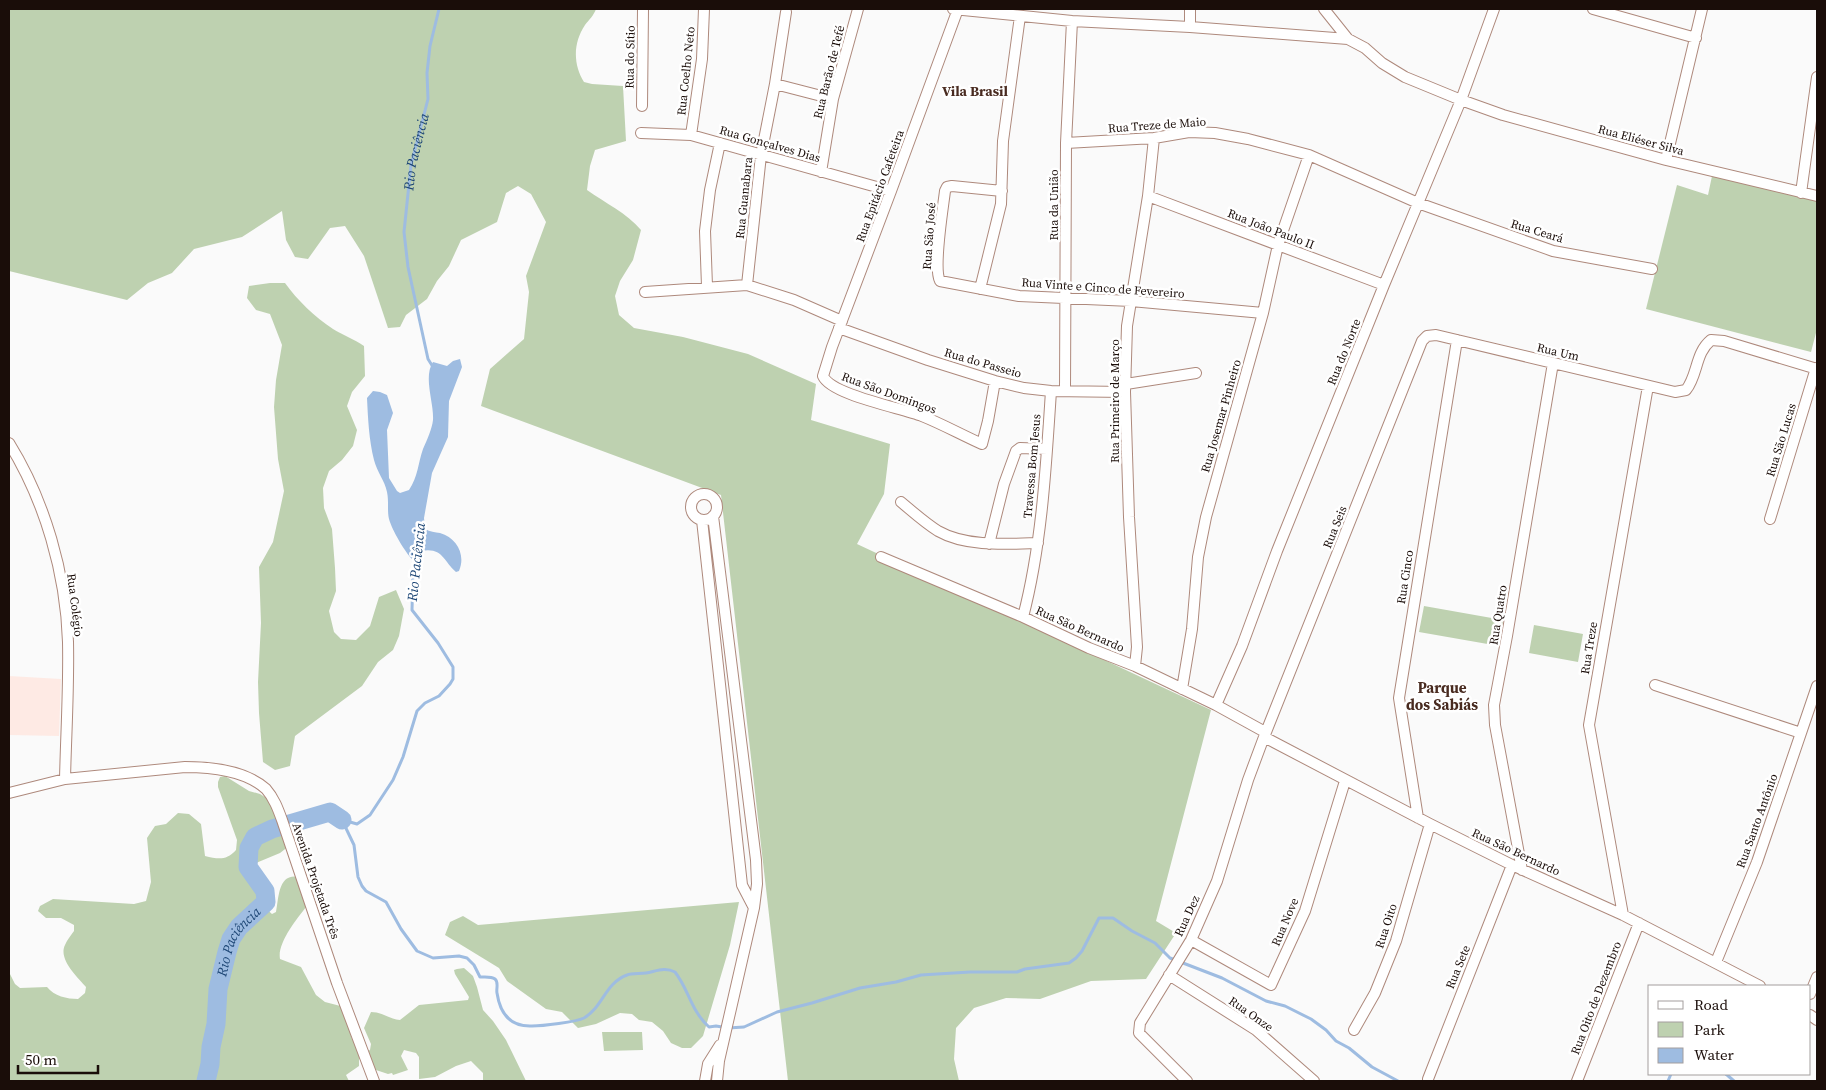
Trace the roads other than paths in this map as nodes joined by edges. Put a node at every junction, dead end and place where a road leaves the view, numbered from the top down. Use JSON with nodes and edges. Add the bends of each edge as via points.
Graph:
{"nodes":[{"id":1,"x":643,"y":9,"type":"edge"},
{"id":2,"x":704,"y":9,"type":"edge"},
{"id":3,"x":858,"y":9,"type":"edge"},
{"id":4,"x":956,"y":9,"type":"edge"},
{"id":5,"x":1190,"y":9,"type":"edge"},
{"id":6,"x":1324,"y":9,"type":"edge"},
{"id":7,"x":1494,"y":9,"type":"edge"},
{"id":8,"x":1593,"y":9,"type":"edge"},
{"id":9,"x":1702,"y":9,"type":"edge"},
{"id":10,"x":786,"y":12,"type":"dead end"},
{"id":11,"x":1020,"y":16,"type":"junction"},
{"id":12,"x":1072,"y":20,"type":"junction"},
{"id":13,"x":1190,"y":27,"type":"junction"},
{"id":14,"x":1696,"y":38,"type":"junction"},
{"id":15,"x":1348,"y":39,"type":"junction"},
{"id":16,"x":1817,"y":77,"type":"edge"},
{"id":17,"x":775,"y":84,"type":"junction"},
{"id":18,"x":833,"y":99,"type":"junction"},
{"id":19,"x":1460,"y":100,"type":"junction"},
{"id":20,"x":642,"y":106,"type":"dead end"},
{"id":21,"x":641,"y":133,"type":"dead end"},
{"id":22,"x":691,"y":135,"type":"junction"},
{"id":23,"x":1154,"y":138,"type":"junction"},
{"id":24,"x":720,"y":143,"type":"junction"},
{"id":25,"x":1066,"y":144,"type":"junction"},
{"id":26,"x":761,"y":155,"type":"junction"},
{"id":27,"x":1310,"y":155,"type":"junction"},
{"id":28,"x":1666,"y":160,"type":"junction"},
{"id":29,"x":821,"y":172,"type":"junction"},
{"id":30,"x":891,"y":191,"type":"junction"},
{"id":31,"x":1002,"y":191,"type":"junction"},
{"id":32,"x":1802,"y":192,"type":"junction"},
{"id":33,"x":1148,"y":196,"type":"junction"},
{"id":34,"x":1817,"y":196,"type":"edge"},
{"id":35,"x":1418,"y":203,"type":"junction"},
{"id":36,"x":1278,"y":245,"type":"junction"},
{"id":37,"x":1652,"y":269,"type":"dead end"},
{"id":38,"x":943,"y":282,"type":"joint"},
{"id":39,"x":747,"y":285,"type":"junction"},
{"id":40,"x":1384,"y":285,"type":"junction"},
{"id":41,"x":707,"y":286,"type":"junction"},
{"id":42,"x":980,"y":289,"type":"junction"},
{"id":43,"x":645,"y":292,"type":"dead end"},
{"id":44,"x":1064,"y":299,"type":"junction"},
{"id":45,"x":1131,"y":301,"type":"junction"},
{"id":46,"x":1263,"y":313,"type":"junction"},
{"id":47,"x":841,"y":324,"type":"junction"},
{"id":48,"x":1436,"y":335,"type":"joint"},
{"id":49,"x":1458,"y":340,"type":"junction"},
{"id":50,"x":1553,"y":363,"type":"junction"},
{"id":51,"x":1817,"y":369,"type":"edge"},
{"id":52,"x":823,"y":371,"type":"joint"},
{"id":53,"x":1196,"y":373,"type":"dead end"},
{"id":54,"x":995,"y":382,"type":"junction"},
{"id":55,"x":1648,"y":386,"type":"junction"},
{"id":56,"x":1125,"y":388,"type":"junction"},
{"id":57,"x":1065,"y":390,"type":"junction"},
{"id":58,"x":1051,"y":391,"type":"junction"},
{"id":59,"x":9,"y":443,"type":"edge"},
{"id":60,"x":1047,"y":450,"type":"junction"},
{"id":61,"x":901,"y":502,"type":"dead end"},
{"id":62,"x":713,"y":516,"type":"junction"},
{"id":63,"x":1770,"y":519,"type":"dead end"},
{"id":64,"x":702,"y":520,"type":"junction"},
{"id":65,"x":990,"y":544,"type":"junction"},
{"id":66,"x":1038,"y":544,"type":"junction"},
{"id":67,"x":881,"y":557,"type":"dead end"},
{"id":68,"x":1023,"y":618,"type":"junction"},
{"id":69,"x":1135,"y":666,"type":"junction"},
{"id":70,"x":1655,"y":685,"type":"dead end"},
{"id":71,"x":1817,"y":686,"type":"edge"},
{"id":72,"x":1182,"y":688,"type":"junction"},
{"id":73,"x":1216,"y":705,"type":"junction"},
{"id":74,"x":1801,"y":734,"type":"junction"},
{"id":75,"x":1264,"y":735,"type":"junction"},
{"id":76,"x":65,"y":780,"type":"junction"},
{"id":77,"x":1345,"y":781,"type":"junction"},
{"id":78,"x":9,"y":793,"type":"edge"},
{"id":79,"x":1418,"y":818,"type":"junction"},
{"id":80,"x":1430,"y":824,"type":"junction"},
{"id":81,"x":1517,"y":867,"type":"junction"},
{"id":82,"x":754,"y":908,"type":"junction"},
{"id":83,"x":1622,"y":915,"type":"junction"},
{"id":84,"x":1639,"y":923,"type":"junction"},
{"id":85,"x":1191,"y":940,"type":"junction"},
{"id":86,"x":1716,"y":962,"type":"junction"},
{"id":87,"x":1172,"y":970,"type":"junction"},
{"id":88,"x":1817,"y":977,"type":"edge"},
{"id":89,"x":1758,"y":985,"type":"edge"},
{"id":90,"x":1811,"y":992,"type":"edge"},
{"id":91,"x":1354,"y":1030,"type":"dead end"},
{"id":92,"x":724,"y":1040,"type":"junction"},
{"id":93,"x":1428,"y":1079,"type":"dead end"},
{"id":94,"x":374,"y":1081,"type":"edge"},
{"id":95,"x":705,"y":1081,"type":"edge"},
{"id":96,"x":717,"y":1081,"type":"edge"},
{"id":97,"x":1187,"y":1081,"type":"edge"},
{"id":98,"x":1314,"y":1081,"type":"edge"},
{"id":99,"x":1577,"y":1081,"type":"edge"}],
"edges":[{"from":1,"to":20,"type":"street","name":"Rua do Sítio"},
{"from":2,"to":22,"type":"street","name":"Rua Coelho Neto","via":[[702,59]]},
{"from":3,"to":18,"type":"street","name":"Rua Barão de Tefé"},
{"from":4,"to":11,"type":"street"},
{"from":4,"to":30,"type":"street","name":"Rua Epitácio Cafeteira"},
{"from":5,"to":13,"type":"street"},
{"from":6,"to":15,"type":"street"},
{"from":7,"to":19,"type":"street","name":"Rua do Norte"},
{"from":8,"to":14,"type":"street"},
{"from":9,"to":14,"type":"street"},
{"from":10,"to":17,"type":"street","name":"Rua Guanabara"},
{"from":11,"to":12,"type":"street"},
{"from":11,"to":31,"type":"street","via":[[1003,141]]},
{"from":12,"to":13,"type":"street"},
{"from":12,"to":25,"type":"street","name":"Rua da União"},
{"from":13,"to":15,"type":"street"},
{"from":14,"to":28,"type":"street"},
{"from":15,"to":19,"type":"street","name":"Rua Eliéser Silva","via":[[1405,77]]},
{"from":16,"to":32,"type":"street"},
{"from":17,"to":18,"type":"street"},
{"from":17,"to":26,"type":"street","name":"Rua Guanabara"},
{"from":18,"to":29,"type":"street","name":"Rua Barão de Tefé"},
{"from":19,"to":28,"type":"street","name":"Rua Eliéser Silva"},
{"from":19,"to":35,"type":"street","name":"Rua do Norte"},
{"from":21,"to":22,"type":"street","name":"Rua Gonçalves Dias"},
{"from":22,"to":24,"type":"street","name":"Rua Gonçalves Dias"},
{"from":23,"to":25,"type":"street","name":"Rua Treze de Maio"},
{"from":23,"to":27,"type":"street","name":"Rua Treze de Maio","via":[[1189,132],[1215,133]]},
{"from":23,"to":33,"type":"street","name":"Rua Primeiro de Março"},
{"from":24,"to":26,"type":"street","name":"Rua Gonçalves Dias"},
{"from":24,"to":41,"type":"street","via":[[706,224]]},
{"from":25,"to":44,"type":"street","name":"Rua da União"},
{"from":26,"to":29,"type":"street","name":"Rua Gonçalves Dias"},
{"from":26,"to":39,"type":"street","name":"Rua Guanabara"},
{"from":27,"to":35,"type":"street","name":"Rua Treze de Maio"},
{"from":27,"to":36,"type":"street","name":"Rua Josemar Pinheiro"},
{"from":28,"to":32,"type":"street","name":"Rua Eliéser Silva"},
{"from":29,"to":30,"type":"street","name":"Rua Gonçalves Dias"},
{"from":30,"to":47,"type":"street","name":"Rua Epitácio Cafeteira"},
{"from":31,"to":38,"type":"street","name":"Rua São José","via":[[947,187],[939,242],[938,277]]},
{"from":31,"to":42,"type":"street"},
{"from":32,"to":34,"type":"street","name":"Rua Eliéser Silva"},
{"from":33,"to":36,"type":"street","name":"Rua João Paulo II"},
{"from":33,"to":45,"type":"street","name":"Rua Primeiro de Março"},
{"from":35,"to":37,"type":"street","name":"Rua Ceará","via":[[1553,251]]},
{"from":35,"to":40,"type":"street","name":"Rua do Norte"},
{"from":36,"to":40,"type":"street","name":"Rua João Paulo II"},
{"from":36,"to":46,"type":"street","name":"Rua Josemar Pinheiro"},
{"from":38,"to":42,"type":"street","name":"Rua Vinte e Cinco de Fevereiro"},
{"from":39,"to":41,"type":"street","name":"Rua do Passeio"},
{"from":39,"to":47,"type":"street","name":"Rua do Passeio","via":[[794,300]]},
{"from":40,"to":73,"type":"street","name":"Rua do Norte"},
{"from":41,"to":43,"type":"street","name":"Rua do Passeio"},
{"from":42,"to":44,"type":"street","name":"Rua Vinte e Cinco de Fevereiro"},
{"from":44,"to":45,"type":"street","name":"Rua Vinte e Cinco de Fevereiro"},
{"from":44,"to":57,"type":"street","name":"Rua da União"},
{"from":45,"to":46,"type":"street","name":"Rua Vinte e Cinco de Fevereiro"},
{"from":45,"to":56,"type":"street","name":"Rua Primeiro de Março"},
{"from":46,"to":72,"type":"street","name":"Rua Josemar Pinheiro","via":[[1204,525]]},
{"from":47,"to":52,"type":"street","name":"Rua Epitácio Cafeteira"},
{"from":47,"to":54,"type":"street","name":"Rua do Passeio","via":[[928,360]]},
{"from":48,"to":49,"type":"street","name":"Rua Um"},
{"from":48,"to":75,"type":"street","name":"Rua Seis","via":[[1427,336],[1422,341]]},
{"from":49,"to":50,"type":"street","name":"Rua Um"},
{"from":49,"to":79,"type":"street","name":"Rua Cinco","via":[[1399,698]]},
{"from":50,"to":55,"type":"street","name":"Rua Um"},
{"from":50,"to":81,"type":"street","name":"Rua Quatro","via":[[1494,705]]},
{"from":51,"to":55,"type":"street","name":"Rua Um","via":[[1711,340],[1705,344],[1686,390],[1675,392]]},
{"from":51,"to":63,"type":"street","name":"Rua São Lucas"},
{"from":52,"to":54,"type":"street","name":"Rua São Domingos","via":[[824,379],[832,386],[922,416],[982,444]]},
{"from":53,"to":56,"type":"street","name":"Rua do Passeio"},
{"from":54,"to":58,"type":"street","name":"Rua do Passeio"},
{"from":55,"to":83,"type":"street","name":"Rua Treze","via":[[1589,725]]},
{"from":56,"to":57,"type":"street","name":"Rua do Passeio"},
{"from":56,"to":69,"type":"street","name":"Rua Primeiro de Março","via":[[1137,647]]},
{"from":57,"to":58,"type":"street","name":"Rua do Passeio"},
{"from":58,"to":60,"type":"street","name":"Travessa Bom Jesus"},
{"from":59,"to":76,"type":"street","name":"Rua Colégio","via":[[27,475],[44,520],[64,599],[68,642]]},
{"from":60,"to":65,"type":"street","via":[[1020,448],[1016,451],[1004,484]]},
{"from":60,"to":66,"type":"street","name":"Travessa Bom Jesus"},
{"from":61,"to":65,"type":"street","via":[[940,532]]},
{"from":62,"to":64,"type":"street"},
{"from":62,"to":64,"type":"street","via":[[716,501],[708,494],[697,495],[690,508],[695,517]]},
{"from":62,"to":82,"type":"street","via":[[756,860]]},
{"from":64,"to":82,"type":"street","via":[[742,885]]},
{"from":65,"to":66,"type":"street"},
{"from":66,"to":68,"type":"street","name":"Travessa Bom Jesus"},
{"from":67,"to":68,"type":"street","name":"Rua São Bernardo"},
{"from":68,"to":69,"type":"street","name":"Rua São Bernardo"},
{"from":69,"to":72,"type":"street","name":"Rua São Bernardo"},
{"from":70,"to":74,"type":"street"},
{"from":71,"to":74,"type":"street","name":"Rua Santo Antônio"},
{"from":72,"to":73,"type":"street","name":"Rua São Bernardo"},
{"from":73,"to":75,"type":"street","name":"Rua São Bernardo"},
{"from":74,"to":86,"type":"street","name":"Rua Santo Antônio","via":[[1757,862]]},
{"from":75,"to":77,"type":"street","name":"Rua São Bernardo"},
{"from":75,"to":85,"type":"street","name":"Rua Dez","via":[[1217,881]]},
{"from":76,"to":78,"type":"street","name":"Avenida Projetada Três"},
{"from":76,"to":94,"type":"street","name":"Avenida Projetada Três","via":[[203,767],[238,774],[265,789],[282,820]]},
{"from":77,"to":79,"type":"street","name":"Rua São Bernardo"},
{"from":77,"to":85,"type":"street","name":"Rua Nove","via":[[1305,911],[1271,984]]},
{"from":79,"to":80,"type":"street","name":"Rua São Bernardo"},
{"from":80,"to":81,"type":"street","name":"Rua São Bernardo"},
{"from":80,"to":91,"type":"street","name":"Rua Oito","via":[[1396,941],[1375,993]]},
{"from":81,"to":83,"type":"street","name":"Rua São Bernardo"},
{"from":81,"to":93,"type":"street","name":"Rua Sete"},
{"from":82,"to":92,"type":"street"},
{"from":83,"to":84,"type":"street","name":"Rua São Bernardo"},
{"from":84,"to":86,"type":"street","name":"Rua São Bernardo"},
{"from":84,"to":99,"type":"street","name":"Rua Oito de Dezembro"},
{"from":85,"to":87,"type":"street","name":"Rua Dez"},
{"from":86,"to":89,"type":"street","name":"Rua São Bernardo"},
{"from":87,"to":97,"type":"street","name":"Rua Dez","via":[[1140,1023],[1139,1034]]},
{"from":87,"to":98,"type":"street","name":"Rua Onze","via":[[1256,1030]]},
{"from":88,"to":90,"type":"street"},
{"from":92,"to":95,"type":"street","via":[[708,1064]]},
{"from":92,"to":96,"type":"street"}]}
